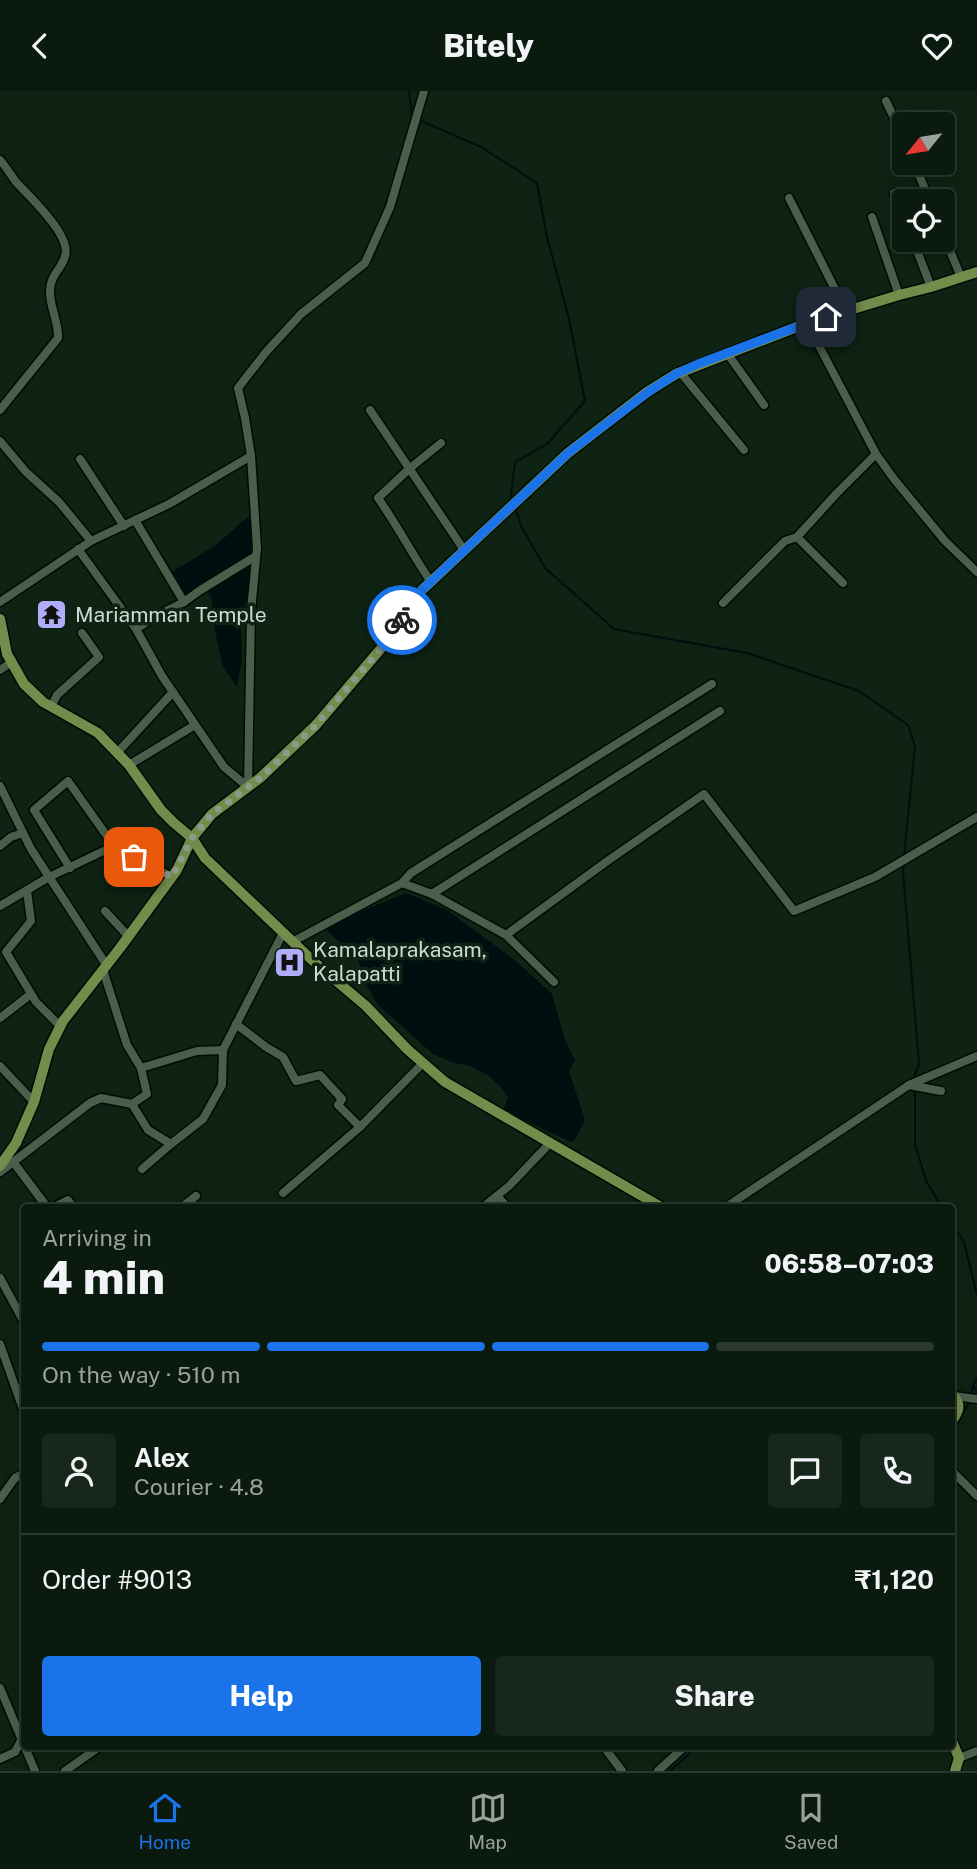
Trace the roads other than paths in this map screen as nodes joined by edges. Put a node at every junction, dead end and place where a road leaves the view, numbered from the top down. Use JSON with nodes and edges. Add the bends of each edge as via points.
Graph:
{"nodes":[{"id":1,"x":424,"y":93,"type":"edge"},
{"id":2,"x":886,"y":101,"type":"dead end"},
{"id":3,"x":892,"y":114,"type":"edge"},
{"id":4,"x":0,"y":160,"type":"edge"},
{"id":5,"x":789,"y":198,"type":"dead end"},
{"id":6,"x":872,"y":217,"type":"dead end"},
{"id":7,"x":918,"y":252,"type":"edge"},
{"id":8,"x":951,"y":252,"type":"edge"},
{"id":9,"x":977,"y":272,"type":"edge"},
{"id":10,"x":961,"y":277,"type":"junction"},
{"id":11,"x":931,"y":287,"type":"junction"},
{"id":12,"x":899,"y":295,"type":"junction"},
{"id":13,"x":846,"y":311,"type":"junction"},
{"id":14,"x":807,"y":323,"type":"junction"},
{"id":15,"x":727,"y":353,"type":"junction"},
{"id":16,"x":680,"y":372,"type":"junction"},
{"id":17,"x":764,"y":405,"type":"dead end"},
{"id":18,"x":0,"y":410,"type":"edge"},
{"id":19,"x":370,"y":410,"type":"dead end"},
{"id":20,"x":0,"y":441,"type":"edge"},
{"id":21,"x":441,"y":443,"type":"dead end"},
{"id":22,"x":744,"y":450,"type":"dead end"},
{"id":23,"x":876,"y":454,"type":"junction"},
{"id":24,"x":251,"y":456,"type":"junction"},
{"id":25,"x":80,"y":459,"type":"dead end"},
{"id":26,"x":410,"y":468,"type":"junction"},
{"id":27,"x":135,"y":520,"type":"junction"},
{"id":28,"x":124,"y":526,"type":"junction"},
{"id":29,"x":797,"y":537,"type":"junction"},
{"id":30,"x":91,"y":541,"type":"junction"},
{"id":31,"x":78,"y":549,"type":"junction"},
{"id":32,"x":464,"y":550,"type":"junction"},
{"id":33,"x":256,"y":556,"type":"junction"},
{"id":34,"x":977,"y":572,"type":"edge"},
{"id":35,"x":431,"y":582,"type":"junction"},
{"id":36,"x":843,"y":583,"type":"dead end"},
{"id":37,"x":0,"y":602,"type":"edge"},
{"id":38,"x":184,"y":602,"type":"junction"},
{"id":39,"x":723,"y":603,"type":"dead end"},
{"id":40,"x":0,"y":619,"type":"edge"},
{"id":41,"x":136,"y":629,"type":"junction"},
{"id":42,"x":82,"y":633,"type":"dead end"},
{"id":43,"x":12,"y":662,"type":"junction"},
{"id":44,"x":0,"y":670,"type":"edge"},
{"id":45,"x":712,"y":684,"type":"dead end"},
{"id":46,"x":173,"y":692,"type":"junction"},
{"id":47,"x":51,"y":707,"type":"junction"},
{"id":48,"x":720,"y":711,"type":"dead end"},
{"id":49,"x":195,"y":725,"type":"junction"},
{"id":50,"x":117,"y":753,"type":"junction"},
{"id":51,"x":129,"y":765,"type":"junction"},
{"id":52,"x":0,"y":786,"type":"edge"},
{"id":53,"x":248,"y":787,"type":"junction"},
{"id":54,"x":977,"y":817,"type":"edge"},
{"id":55,"x":23,"y":833,"type":"junction"},
{"id":56,"x":192,"y":838,"type":"junction"},
{"id":57,"x":0,"y":846,"type":"edge"},
{"id":58,"x":114,"y":846,"type":"junction"},
{"id":59,"x":70,"y":867,"type":"junction"},
{"id":60,"x":49,"y":877,"type":"junction"},
{"id":61,"x":172,"y":877,"type":"junction"},
{"id":62,"x":402,"y":883,"type":"junction"},
{"id":63,"x":27,"y":891,"type":"junction"},
{"id":64,"x":432,"y":894,"type":"junction"},
{"id":65,"x":0,"y":906,"type":"edge"},
{"id":66,"x":105,"y":911,"type":"dead end"},
{"id":67,"x":282,"y":933,"type":"junction"},
{"id":68,"x":506,"y":935,"type":"junction"},
{"id":69,"x":129,"y":937,"type":"junction"},
{"id":70,"x":292,"y":941,"type":"junction"},
{"id":71,"x":105,"y":968,"type":"junction"},
{"id":72,"x":554,"y":982,"type":"dead end"},
{"id":73,"x":31,"y":994,"type":"junction"},
{"id":74,"x":0,"y":1018,"type":"edge"},
{"id":75,"x":236,"y":1024,"type":"junction"},
{"id":76,"x":61,"y":1027,"type":"junction"},
{"id":77,"x":223,"y":1050,"type":"junction"},
{"id":78,"x":977,"y":1056,"type":"edge"},
{"id":79,"x":423,"y":1063,"type":"junction"},
{"id":80,"x":0,"y":1066,"type":"edge"},
{"id":81,"x":141,"y":1068,"type":"junction"},
{"id":82,"x":909,"y":1085,"type":"junction"},
{"id":83,"x":940,"y":1091,"type":"dead end"},
{"id":84,"x":34,"y":1102,"type":"junction"},
{"id":85,"x":132,"y":1104,"type":"junction"},
{"id":86,"x":360,"y":1127,"type":"junction"},
{"id":87,"x":550,"y":1143,"type":"junction"},
{"id":88,"x":171,"y":1144,"type":"junction"},
{"id":89,"x":5,"y":1160,"type":"edge"},
{"id":90,"x":142,"y":1169,"type":"dead end"},
{"id":91,"x":0,"y":1172,"type":"edge"},
{"id":92,"x":283,"y":1193,"type":"dead end"},
{"id":93,"x":196,"y":1196,"type":"dead end"},
{"id":94,"x":497,"y":1196,"type":"junction"},
{"id":95,"x":44,"y":1204,"type":"edge"},
{"id":96,"x":186,"y":1204,"type":"edge"},
{"id":97,"x":487,"y":1204,"type":"edge"},
{"id":98,"x":504,"y":1204,"type":"edge"},
{"id":99,"x":656,"y":1204,"type":"edge"},
{"id":100,"x":730,"y":1204,"type":"edge"},
{"id":101,"x":0,"y":1278,"type":"edge"},
{"id":102,"x":21,"y":1316,"type":"edge"},
{"id":103,"x":0,"y":1343,"type":"edge"},
{"id":104,"x":957,"y":1396,"type":"edge"},
{"id":105,"x":977,"y":1399,"type":"edge"},
{"id":106,"x":21,"y":1403,"type":"edge"},
{"id":107,"x":955,"y":1416,"type":"edge"},
{"id":108,"x":955,"y":1474,"type":"edge"},
{"id":109,"x":21,"y":1475,"type":"edge"},
{"id":110,"x":977,"y":1496,"type":"edge"},
{"id":111,"x":0,"y":1499,"type":"edge"},
{"id":112,"x":0,"y":1688,"type":"edge"},
{"id":113,"x":21,"y":1735,"type":"edge"},
{"id":114,"x":21,"y":1742,"type":"edge"},
{"id":115,"x":955,"y":1748,"type":"edge"},
{"id":116,"x":27,"y":1750,"type":"edge"},
{"id":117,"x":95,"y":1750,"type":"edge"},
{"id":118,"x":606,"y":1750,"type":"edge"},
{"id":119,"x":681,"y":1750,"type":"edge"},
{"id":120,"x":977,"y":1751,"type":"edge"},
{"id":121,"x":959,"y":1758,"type":"junction"},
{"id":122,"x":0,"y":1759,"type":"edge"},
{"id":123,"x":35,"y":1771,"type":"edge"},
{"id":124,"x":65,"y":1771,"type":"edge"},
{"id":125,"x":622,"y":1771,"type":"edge"},
{"id":126,"x":658,"y":1771,"type":"edge"},
{"id":127,"x":955,"y":1771,"type":"edge"}],
"edges":[{"from":1,"to":24,"type":"street","via":[[390,207],[365,263],[302,314],[238,388]]},
{"from":2,"to":3,"type":"street"},
{"from":4,"to":18,"type":"street","via":[[49,216],[65,244],[66,256],[53,275],[50,292],[58,338]]},
{"from":5,"to":13,"type":"street"},
{"from":6,"to":12,"type":"street"},
{"from":7,"to":11,"type":"street"},
{"from":8,"to":10,"type":"street"},
{"from":9,"to":10,"type":"main road"},
{"from":10,"to":11,"type":"main road"},
{"from":11,"to":12,"type":"main road"},
{"from":12,"to":13,"type":"main road"},
{"from":13,"to":14,"type":"main road"},
{"from":14,"to":15,"type":"main road"},
{"from":14,"to":23,"type":"street"},
{"from":15,"to":16,"type":"main road"},
{"from":15,"to":17,"type":"street"},
{"from":16,"to":22,"type":"street"},
{"from":16,"to":32,"type":"main road","via":[[568,453]]},
{"from":19,"to":26,"type":"street"},
{"from":20,"to":30,"type":"street"},
{"from":21,"to":26,"type":"street"},
{"from":23,"to":29,"type":"street"},
{"from":23,"to":34,"type":"street","via":[[945,541]]},
{"from":24,"to":27,"type":"street"},
{"from":24,"to":33,"type":"street"},
{"from":25,"to":28,"type":"street"},
{"from":26,"to":32,"type":"street"},
{"from":26,"to":35,"type":"street","via":[[378,498]]},
{"from":27,"to":28,"type":"street"},
{"from":27,"to":38,"type":"street"},
{"from":28,"to":30,"type":"street"},
{"from":29,"to":36,"type":"street"},
{"from":29,"to":39,"type":"street","via":[[785,541]]},
{"from":30,"to":31,"type":"street"},
{"from":31,"to":37,"type":"street"},
{"from":31,"to":41,"type":"street"},
{"from":32,"to":35,"type":"main road"},
{"from":33,"to":38,"type":"street"},
{"from":33,"to":53,"type":"street"},
{"from":35,"to":53,"type":"main road","via":[[316,725]]},
{"from":38,"to":41,"type":"street"},
{"from":40,"to":43,"type":"main road"},
{"from":41,"to":46,"type":"street"},
{"from":42,"to":47,"type":"street","via":[[99,657],[57,695]]},
{"from":43,"to":44,"type":"street"},
{"from":43,"to":47,"type":"main road","via":[[24,684]]},
{"from":45,"to":62,"type":"street","via":[[411,873]]},
{"from":46,"to":49,"type":"street"},
{"from":46,"to":50,"type":"street"},
{"from":47,"to":50,"type":"main road","via":[[98,733]]},
{"from":48,"to":64,"type":"street"},
{"from":49,"to":51,"type":"street"},
{"from":49,"to":53,"type":"street","via":[[224,767]]},
{"from":50,"to":51,"type":"main road"},
{"from":51,"to":56,"type":"main road","via":[[161,810]]},
{"from":52,"to":55,"type":"street"},
{"from":53,"to":56,"type":"main road","via":[[212,814]]},
{"from":54,"to":68,"type":"street","via":[[875,877],[794,911],[704,794]]},
{"from":55,"to":57,"type":"street"},
{"from":55,"to":60,"type":"street"},
{"from":56,"to":61,"type":"main road"},
{"from":56,"to":67,"type":"main road","via":[[205,858]]},
{"from":58,"to":59,"type":"street"},
{"from":58,"to":59,"type":"street","via":[[68,781],[34,810]]},
{"from":58,"to":61,"type":"street"},
{"from":59,"to":60,"type":"street"},
{"from":60,"to":63,"type":"street"},
{"from":60,"to":71,"type":"street"},
{"from":61,"to":69,"type":"main road"},
{"from":62,"to":64,"type":"street"},
{"from":62,"to":70,"type":"street"},
{"from":63,"to":65,"type":"street"},
{"from":63,"to":73,"type":"street","via":[[31,921],[6,952]]},
{"from":64,"to":68,"type":"street"},
{"from":66,"to":69,"type":"street"},
{"from":67,"to":70,"type":"main road"},
{"from":67,"to":75,"type":"street"},
{"from":68,"to":72,"type":"street"},
{"from":69,"to":71,"type":"main road"},
{"from":70,"to":79,"type":"main road"},
{"from":71,"to":76,"type":"main road"},
{"from":71,"to":81,"type":"street","via":[[127,1045]]},
{"from":73,"to":74,"type":"street"},
{"from":73,"to":76,"type":"street"},
{"from":75,"to":77,"type":"street"},
{"from":75,"to":86,"type":"street","via":[[283,1057],[296,1081],[320,1075],[342,1099],[338,1105]]},
{"from":76,"to":84,"type":"main road","via":[[49,1049]]},
{"from":77,"to":81,"type":"street","via":[[197,1051]]},
{"from":77,"to":88,"type":"street","via":[[222,1085],[203,1119]]},
{"from":78,"to":82,"type":"street"},
{"from":79,"to":86,"type":"street"},
{"from":79,"to":87,"type":"main road","via":[[445,1082]]},
{"from":80,"to":84,"type":"street"},
{"from":81,"to":85,"type":"street","via":[[147,1094]]},
{"from":82,"to":83,"type":"street"},
{"from":82,"to":100,"type":"street"},
{"from":84,"to":89,"type":"main road"},
{"from":85,"to":88,"type":"street","via":[[148,1130]]},
{"from":85,"to":89,"type":"street","via":[[101,1098]]},
{"from":86,"to":92,"type":"street"},
{"from":87,"to":94,"type":"street"},
{"from":87,"to":99,"type":"main road"},
{"from":88,"to":90,"type":"street"},
{"from":89,"to":91,"type":"street"},
{"from":89,"to":95,"type":"street"},
{"from":93,"to":96,"type":"street"},
{"from":94,"to":97,"type":"street"},
{"from":94,"to":98,"type":"street"},
{"from":101,"to":102,"type":"street"},
{"from":103,"to":106,"type":"street"},
{"from":104,"to":105,"type":"street"},
{"from":104,"to":107,"type":"main road"},
{"from":108,"to":110,"type":"street"},
{"from":109,"to":111,"type":"street"},
{"from":112,"to":113,"type":"street"},
{"from":114,"to":122,"type":"street","via":[[15,1752]]},
{"from":115,"to":121,"type":"main road"},
{"from":116,"to":123,"type":"street"},
{"from":117,"to":124,"type":"street"},
{"from":118,"to":125,"type":"street"},
{"from":119,"to":126,"type":"street"},
{"from":120,"to":121,"type":"street"},
{"from":121,"to":127,"type":"main road"}]}
